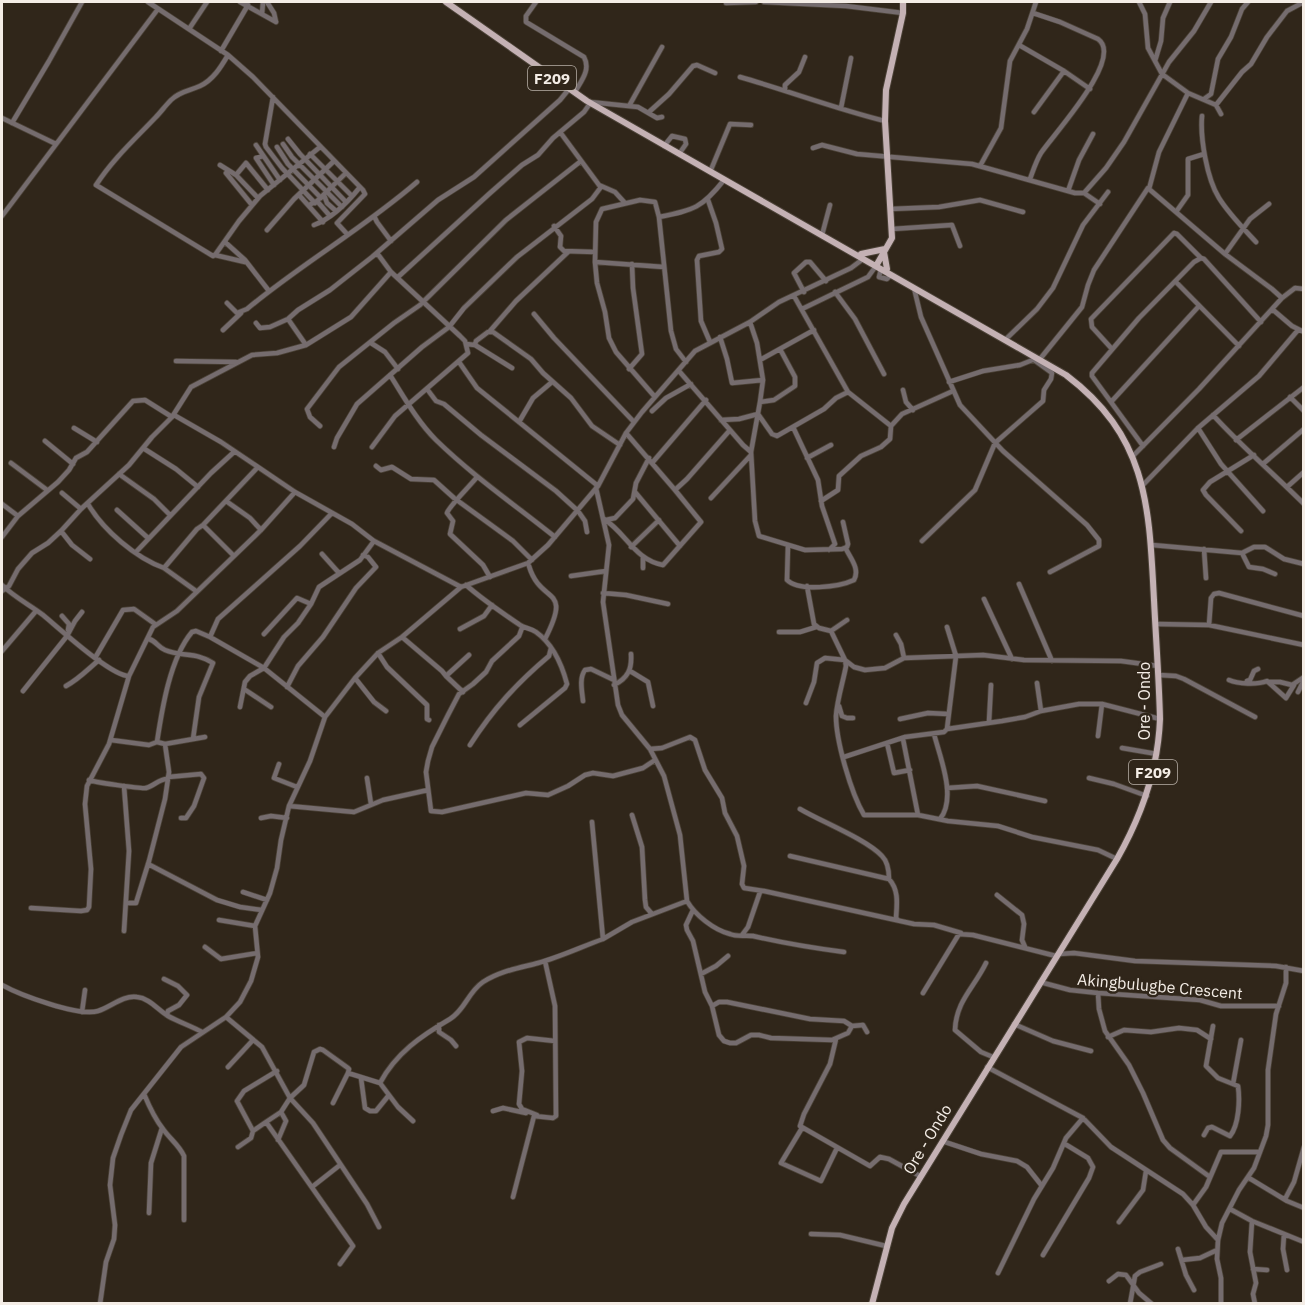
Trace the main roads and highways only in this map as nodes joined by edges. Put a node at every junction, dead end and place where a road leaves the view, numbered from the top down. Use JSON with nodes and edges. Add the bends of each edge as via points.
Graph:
{"nodes":[{"id":1,"x":446,"y":2,"type":"edge"},
{"id":2,"x":903,"y":2,"type":"edge"},
{"id":3,"x":885,"y":250,"type":"junction"},
{"id":4,"x":862,"y":257,"type":"junction"},
{"id":5,"x":882,"y":268,"type":"junction"},
{"id":6,"x":872,"y":1304,"type":"edge"}],
"edges":[{"from":1,"to":4,"type":"main road","number":"F209","via":[[589,102]]},
{"from":2,"to":3,"type":"main road","via":[[889,71],[885,121],[892,229]]},
{"from":3,"to":4,"type":"main road"},
{"from":3,"to":5,"type":"main road"},
{"from":3,"to":5,"type":"main road"},
{"from":4,"to":5,"type":"main road","number":"F209"},
{"from":5,"to":6,"type":"main road","name":"Ore - Ondo","number":"F209","via":[[1066,375],[1090,394],[1112,421],[1143,485],[1152,545],[1160,719],[1147,795],[1132,830],[920,1176],[892,1228]]}]}
